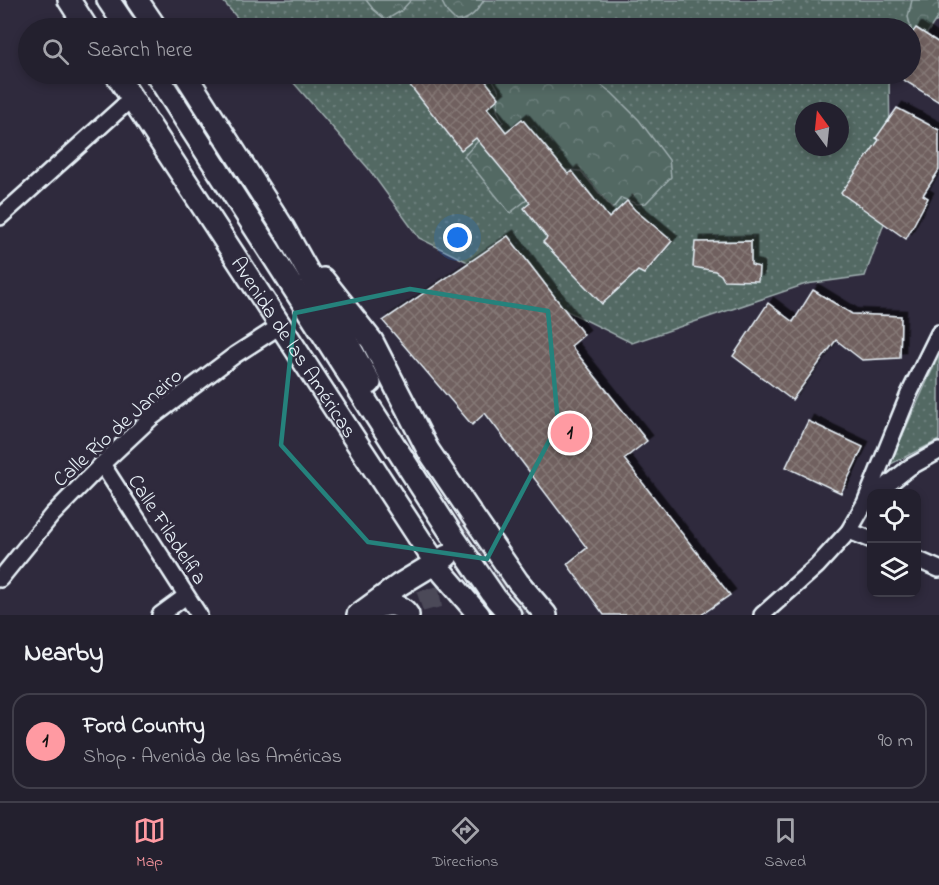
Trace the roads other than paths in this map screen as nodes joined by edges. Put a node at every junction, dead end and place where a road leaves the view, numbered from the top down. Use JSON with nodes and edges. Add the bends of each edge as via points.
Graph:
{"nodes":[{"id":1,"x":69,"y":0,"type":"edge"},
{"id":2,"x":108,"y":0,"type":"edge"},
{"id":3,"x":137,"y":0,"type":"edge"},
{"id":4,"x":81,"y":18,"type":"edge"},
{"id":5,"x":120,"y":18,"type":"edge"},
{"id":6,"x":149,"y":18,"type":"edge"},
{"id":7,"x":123,"y":84,"type":"edge"},
{"id":8,"x":162,"y":84,"type":"edge"},
{"id":9,"x":191,"y":84,"type":"edge"},
{"id":10,"x":132,"y":98,"type":"junction"},
{"id":11,"x":0,"y":217,"type":"edge"},
{"id":12,"x":284,"y":229,"type":"junction"},
{"id":13,"x":280,"y":326,"type":"junction"},
{"id":14,"x":939,"y":333,"type":"edge"},
{"id":15,"x":939,"y":451,"type":"edge"},
{"id":16,"x":102,"y":464,"type":"junction"},
{"id":17,"x":874,"y":489,"type":"edge"},
{"id":18,"x":882,"y":489,"type":"edge"},
{"id":19,"x":867,"y":504,"type":"edge"},
{"id":20,"x":457,"y":520,"type":"tunnel mouth"},
{"id":21,"x":849,"y":531,"type":"junction"},
{"id":22,"x":484,"y":534,"type":"junction"},
{"id":23,"x":867,"y":538,"type":"edge"},
{"id":24,"x":460,"y":548,"type":"junction"},
{"id":25,"x":921,"y":561,"type":"edge"},
{"id":26,"x":436,"y":563,"type":"junction"},
{"id":27,"x":939,"y":569,"type":"edge"},
{"id":28,"x":0,"y":579,"type":"edge"},
{"id":29,"x":518,"y":582,"type":"junction"},
{"id":30,"x":186,"y":596,"type":"junction"},
{"id":31,"x":496,"y":599,"type":"junction"},
{"id":32,"x":361,"y":613,"type":"edge"},
{"id":33,"x":476,"y":614,"type":"edge"},
{"id":34,"x":160,"y":615,"type":"edge"},
{"id":35,"x":199,"y":615,"type":"edge"},
{"id":36,"x":408,"y":615,"type":"edge"},
{"id":37,"x":510,"y":615,"type":"edge"},
{"id":38,"x":546,"y":615,"type":"edge"},
{"id":39,"x":762,"y":615,"type":"edge"}],
"edges":[{"from":1,"to":4,"type":"main road"},
{"from":2,"to":5,"type":"main road"},
{"from":3,"to":6,"type":"main road"},
{"from":7,"to":10,"type":"main road","name":"Avenida de las Américas"},
{"from":8,"to":24,"type":"main road","name":"Avenida de las Américas"},
{"from":9,"to":12,"type":"main road","name":"Avenida de las Américas"},
{"from":10,"to":11,"type":"street"},
{"from":10,"to":13,"type":"main road","name":"Avenida de las Américas"},
{"from":12,"to":20,"type":"main road","name":"Avenida de las Américas","via":[[381,403]]},
{"from":12,"to":22,"type":"main road","name":"Avenida de las Américas","via":[[372,341],[428,450]]},
{"from":13,"to":16,"type":"street","name":"Calle Río de Janeiro","via":[[185,392]]},
{"from":13,"to":26,"type":"main road","name":"Avenida de las Américas"},
{"from":14,"to":17,"type":"street","via":[[909,394]]},
{"from":15,"to":18,"type":"street"},
{"from":16,"to":28,"type":"street","name":"Calle Río de Janeiro","via":[[52,515]]},
{"from":16,"to":30,"type":"street","name":"Calle Filadelfia"},
{"from":19,"to":21,"type":"street"},
{"from":21,"to":23,"type":"street"},
{"from":21,"to":39,"type":"street"},
{"from":22,"to":24,"type":"main road"},
{"from":22,"to":29,"type":"main road","name":"Avenida de las Américas"},
{"from":24,"to":26,"type":"main road"},
{"from":24,"to":31,"type":"main road","name":"Avenida de las Américas"},
{"from":25,"to":27,"type":"street"},
{"from":26,"to":32,"type":"main road"},
{"from":26,"to":33,"type":"main road","name":"Avenida de las Américas"},
{"from":29,"to":31,"type":"main road"},
{"from":29,"to":38,"type":"main road","name":"Avenida de las Américas"},
{"from":30,"to":34,"type":"street"},
{"from":30,"to":35,"type":"street","name":"Calle Filadelfia"},
{"from":31,"to":33,"type":"main road"},
{"from":31,"to":37,"type":"main road","name":"Avenida de las Américas"},
{"from":32,"to":36,"type":"main road","via":[[393,605]]}]}
